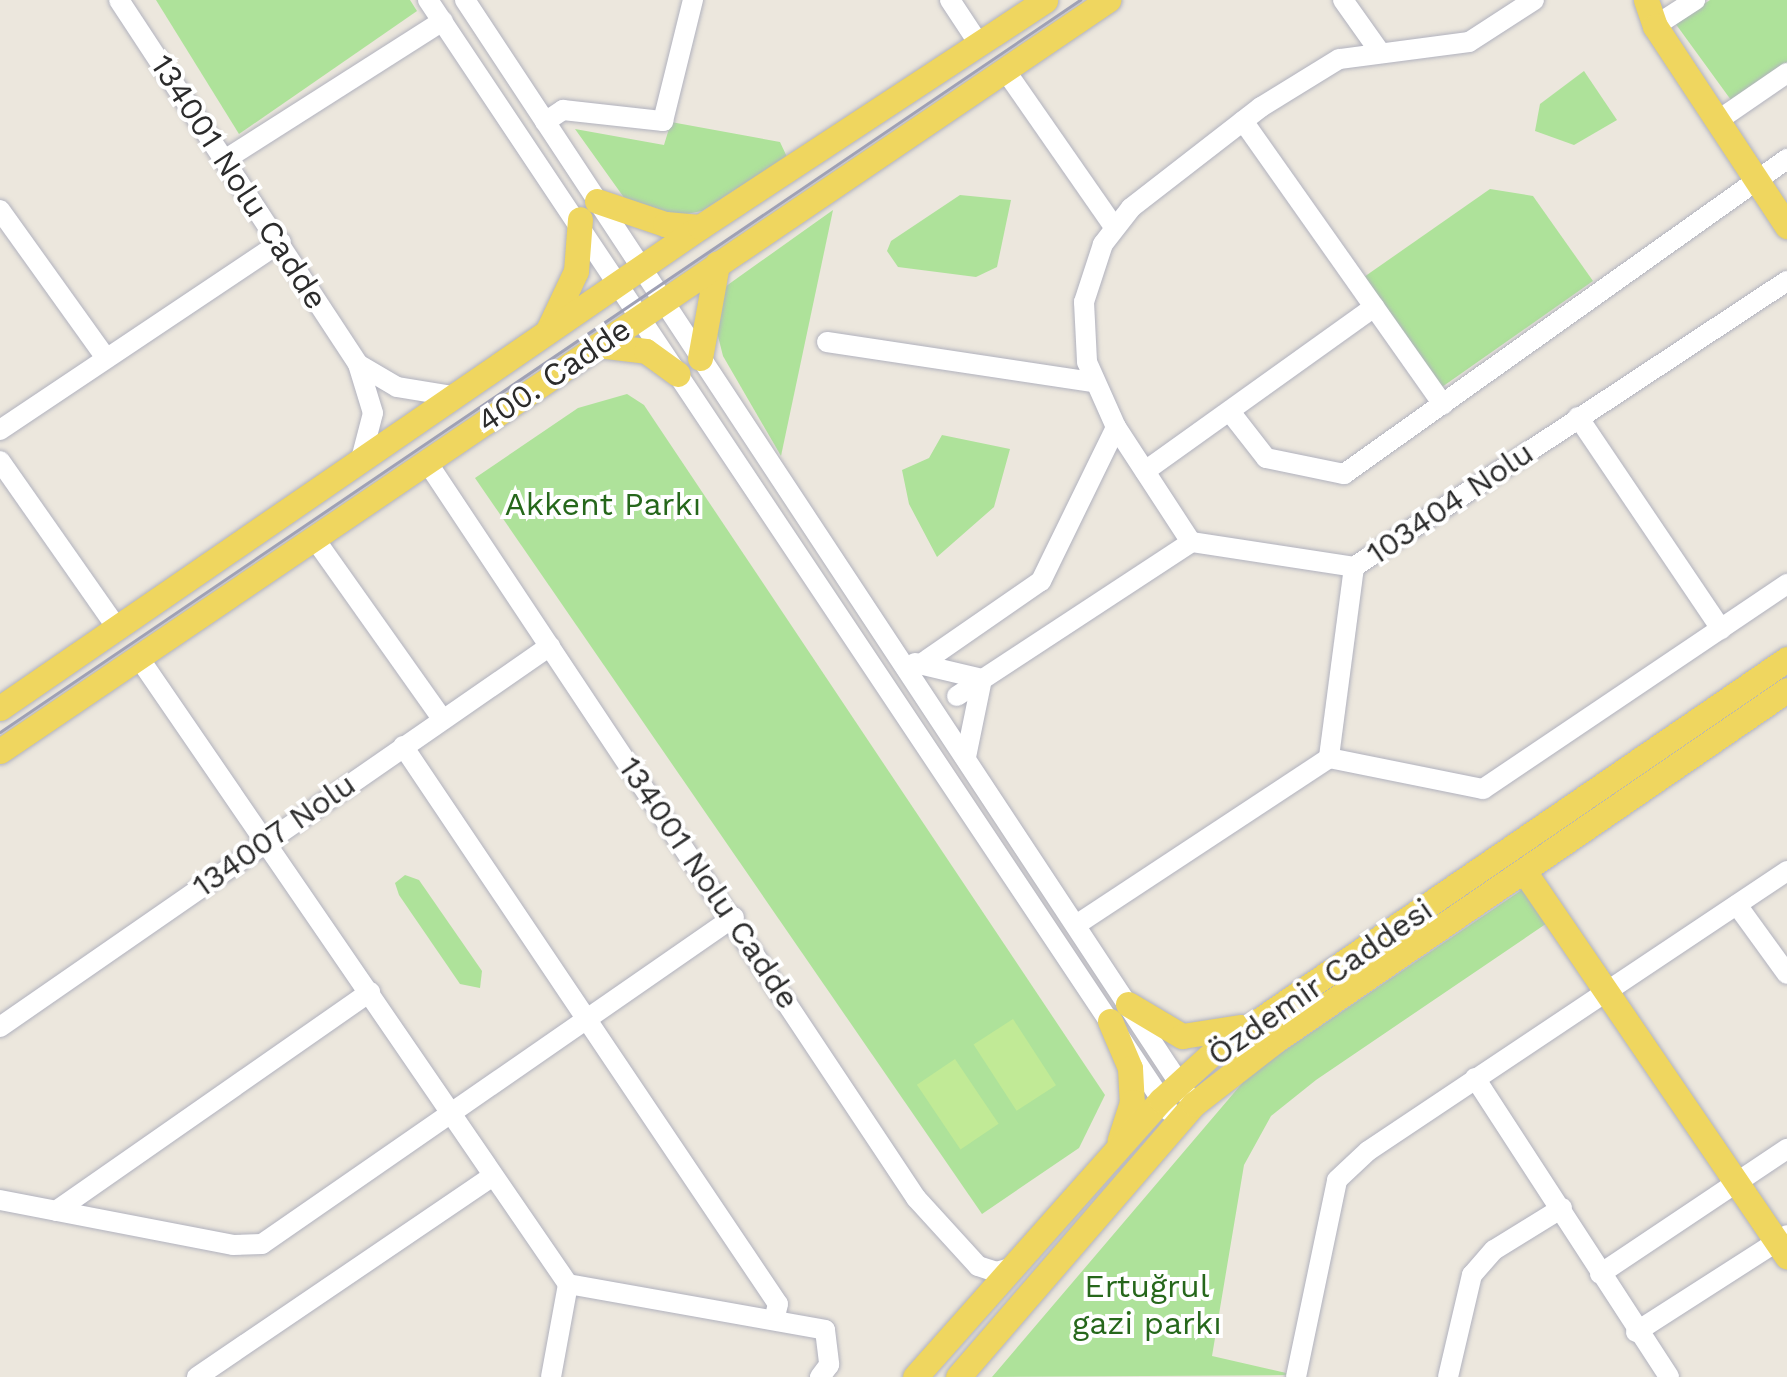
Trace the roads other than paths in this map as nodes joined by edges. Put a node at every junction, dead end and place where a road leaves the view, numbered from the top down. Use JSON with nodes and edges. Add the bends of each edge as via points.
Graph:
{"nodes":[{"id":1,"x":119,"y":0,"type":"edge"},
{"id":2,"x":428,"y":0,"type":"edge"},
{"id":3,"x":465,"y":0,"type":"edge"},
{"id":4,"x":692,"y":0,"type":"edge"},
{"id":5,"x":950,"y":0,"type":"edge"},
{"id":6,"x":1044,"y":0,"type":"edge"},
{"id":7,"x":1108,"y":0,"type":"edge"},
{"id":8,"x":1343,"y":0,"type":"edge"},
{"id":9,"x":1534,"y":0,"type":"edge"},
{"id":10,"x":1628,"y":0,"type":"edge"},
{"id":11,"x":1646,"y":0,"type":"edge"},
{"id":12,"x":1695,"y":0,"type":"edge"},
{"id":13,"x":444,"y":21,"type":"junction"},
{"id":14,"x":1656,"y":26,"type":"junction"},
{"id":15,"x":980,"y":44,"type":"junction"},
{"id":16,"x":1380,"y":52,"type":"junction"},
{"id":17,"x":1004,"y":70,"type":"junction"},
{"id":18,"x":1787,"y":74,"type":"edge"},
{"id":19,"x":1716,"y":120,"type":"junction"},
{"id":20,"x":1243,"y":121,"type":"junction"},
{"id":21,"x":546,"y":122,"type":"junction"},
{"id":22,"x":226,"y":159,"type":"junction"},
{"id":23,"x":1787,"y":159,"type":"edge"},
{"id":24,"x":1756,"y":181,"type":"junction"},
{"id":25,"x":0,"y":210,"type":"edge"},
{"id":26,"x":589,"y":210,"type":"junction"},
{"id":27,"x":1787,"y":226,"type":"edge"},
{"id":28,"x":700,"y":227,"type":"junction"},
{"id":29,"x":1114,"y":227,"type":"junction"},
{"id":30,"x":8,"y":237,"type":"edge"},
{"id":31,"x":281,"y":242,"type":"junction"},
{"id":32,"x":718,"y":264,"type":"junction"},
{"id":33,"x":642,"y":266,"type":"junction"},
{"id":34,"x":620,"y":281,"type":"junction"},
{"id":35,"x":1787,"y":281,"type":"edge"},
{"id":36,"x":664,"y":300,"type":"junction"},
{"id":37,"x":1374,"y":307,"type":"junction"},
{"id":38,"x":642,"y":316,"type":"junction"},
{"id":39,"x":546,"y":332,"type":"junction"},
{"id":40,"x":828,"y":342,"type":"dead end"},
{"id":41,"x":598,"y":345,"type":"junction"},
{"id":42,"x":106,"y":358,"type":"junction"},
{"id":43,"x":700,"y":358,"type":"junction"},
{"id":44,"x":358,"y":364,"type":"junction"},
{"id":45,"x":678,"y":374,"type":"junction"},
{"id":46,"x":1093,"y":382,"type":"junction"},
{"id":47,"x":452,"y":396,"type":"junction"},
{"id":48,"x":1443,"y":404,"type":"junction"},
{"id":49,"x":1230,"y":413,"type":"junction"},
{"id":50,"x":1578,"y":417,"type":"junction"},
{"id":51,"x":1116,"y":427,"type":"junction"},
{"id":52,"x":0,"y":430,"type":"edge"},
{"id":53,"x":362,"y":459,"type":"junction"},
{"id":54,"x":0,"y":461,"type":"edge"},
{"id":55,"x":427,"y":462,"type":"junction"},
{"id":56,"x":1145,"y":471,"type":"junction"},
{"id":57,"x":314,"y":538,"type":"junction"},
{"id":58,"x":1192,"y":542,"type":"junction"},
{"id":59,"x":1354,"y":568,"type":"junction"},
{"id":60,"x":1787,"y":584,"type":"edge"},
{"id":61,"x":117,"y":628,"type":"junction"},
{"id":62,"x":1721,"y":629,"type":"junction"},
{"id":63,"x":550,"y":646,"type":"junction"},
{"id":64,"x":139,"y":658,"type":"junction"},
{"id":65,"x":900,"y":658,"type":"junction"},
{"id":66,"x":1787,"y":659,"type":"edge"},
{"id":67,"x":922,"y":664,"type":"junction"},
{"id":68,"x":982,"y":679,"type":"junction"},
{"id":69,"x":1787,"y":690,"type":"edge"},
{"id":70,"x":957,"y":696,"type":"dead end"},
{"id":71,"x":0,"y":708,"type":"edge"},
{"id":72,"x":442,"y":719,"type":"junction"},
{"id":73,"x":403,"y":746,"type":"junction"},
{"id":74,"x":0,"y":751,"type":"edge"},
{"id":75,"x":966,"y":757,"type":"junction"},
{"id":76,"x":1329,"y":758,"type":"junction"},
{"id":77,"x":262,"y":844,"type":"junction"},
{"id":78,"x":1787,"y":871,"type":"edge"},
{"id":79,"x":1526,"y":874,"type":"junction"},
{"id":80,"x":1738,"y":905,"type":"junction"},
{"id":81,"x":734,"y":917,"type":"junction"},
{"id":82,"x":1076,"y":925,"type":"junction"},
{"id":83,"x":1787,"y":974,"type":"edge"},
{"id":84,"x":370,"y":992,"type":"junction"},
{"id":85,"x":1606,"y":992,"type":"junction"},
{"id":86,"x":1120,"y":1013,"type":"junction"},
{"id":87,"x":585,"y":1020,"type":"junction"},
{"id":88,"x":1256,"y":1022,"type":"junction"},
{"id":89,"x":0,"y":1028,"type":"edge"},
{"id":90,"x":1476,"y":1078,"type":"junction"},
{"id":91,"x":1177,"y":1102,"type":"junction"},
{"id":92,"x":451,"y":1112,"type":"junction"},
{"id":93,"x":1787,"y":1149,"type":"edge"},
{"id":94,"x":1116,"y":1151,"type":"junction"},
{"id":95,"x":493,"y":1176,"type":"junction"},
{"id":96,"x":1737,"y":1183,"type":"junction"},
{"id":97,"x":0,"y":1200,"type":"edge"},
{"id":98,"x":1562,"y":1208,"type":"junction"},
{"id":99,"x":56,"y":1211,"type":"junction"},
{"id":100,"x":1784,"y":1244,"type":"edge"},
{"id":101,"x":1014,"y":1267,"type":"junction"},
{"id":102,"x":1600,"y":1274,"type":"junction"},
{"id":103,"x":568,"y":1284,"type":"junction"},
{"id":104,"x":776,"y":1316,"type":"junction"},
{"id":105,"x":1636,"y":1332,"type":"junction"},
{"id":106,"x":1294,"y":1376,"type":"edge"},
{"id":107,"x":197,"y":1377,"type":"edge"},
{"id":108,"x":551,"y":1377,"type":"edge"},
{"id":109,"x":820,"y":1377,"type":"edge"},
{"id":110,"x":915,"y":1377,"type":"edge"},
{"id":111,"x":958,"y":1377,"type":"edge"},
{"id":112,"x":1448,"y":1377,"type":"edge"},
{"id":113,"x":1669,"y":1377,"type":"edge"}],
"edges":[{"from":1,"to":22,"type":"street","name":"134001 Nolu Cadde"},
{"from":2,"to":13,"type":"street"},
{"from":3,"to":21,"type":"street"},
{"from":4,"to":21,"type":"street","via":[[662,121],[563,110]]},
{"from":5,"to":15,"type":"street"},
{"from":6,"to":15,"type":"main road","name":"400. Cadde"},
{"from":7,"to":17,"type":"main road","name":"400. Cadde"},
{"from":8,"to":16,"type":"street"},
{"from":9,"to":16,"type":"street","via":[[1469,42],[1434,52]]},
{"from":10,"to":14,"type":"main road"},
{"from":11,"to":14,"type":"main road"},
{"from":12,"to":14,"type":"street"},
{"from":13,"to":22,"type":"street"},
{"from":13,"to":26,"type":"street"},
{"from":14,"to":19,"type":"main road"},
{"from":15,"to":28,"type":"main road","name":"400. Cadde"},
{"from":16,"to":20,"type":"street","via":[[1338,59]]},
{"from":17,"to":29,"type":"street"},
{"from":17,"to":32,"type":"main road","name":"400. Cadde"},
{"from":18,"to":19,"type":"street"},
{"from":19,"to":24,"type":"main road"},
{"from":20,"to":29,"type":"street"},
{"from":20,"to":37,"type":"street"},
{"from":21,"to":26,"type":"street"},
{"from":22,"to":31,"type":"street","name":"134001 Nolu Cadde"},
{"from":23,"to":24,"type":"street"},
{"from":24,"to":27,"type":"main road"},
{"from":24,"to":48,"type":"street"},
{"from":25,"to":30,"type":"street"},
{"from":26,"to":28,"type":"main road"},
{"from":26,"to":33,"type":"street"},
{"from":26,"to":34,"type":"street"},
{"from":26,"to":39,"type":"main road","via":[[576,271]]},
{"from":28,"to":33,"type":"main road","name":"400. Cadde"},
{"from":29,"to":46,"type":"street","via":[[1084,302],[1083,342]]},
{"from":30,"to":42,"type":"street"},
{"from":31,"to":42,"type":"street"},
{"from":31,"to":44,"type":"street","name":"134001 Nolu Cadde"},
{"from":32,"to":36,"type":"main road","name":"400. Cadde"},
{"from":32,"to":43,"type":"main road"},
{"from":33,"to":34,"type":"main road","name":"400. Cadde"},
{"from":33,"to":36,"type":"street"},
{"from":34,"to":38,"type":"street"},
{"from":34,"to":39,"type":"main road","name":"400. Cadde"},
{"from":35,"to":50,"type":"street","name":"103404 Nolu"},
{"from":36,"to":38,"type":"main road","name":"400. Cadde"},
{"from":36,"to":43,"type":"street"},
{"from":37,"to":48,"type":"street"},
{"from":37,"to":49,"type":"street"},
{"from":38,"to":41,"type":"main road","name":"400. Cadde"},
{"from":38,"to":45,"type":"street"},
{"from":39,"to":47,"type":"main road","name":"400. Cadde"},
{"from":40,"to":46,"type":"street"},
{"from":41,"to":45,"type":"main road","via":[[646,351]]},
{"from":41,"to":55,"type":"main road","name":"400. Cadde"},
{"from":42,"to":52,"type":"street"},
{"from":43,"to":65,"type":"street"},
{"from":44,"to":47,"type":"street","name":"134001 Nolu Cadde","via":[[397,387]]},
{"from":44,"to":53,"type":"street","name":"134001 Nolu Cadde","via":[[373,412]]},
{"from":45,"to":86,"type":"street"},
{"from":46,"to":51,"type":"street"},
{"from":47,"to":53,"type":"main road","name":"400. Cadde"},
{"from":48,"to":49,"type":"street","via":[[1344,474],[1266,458]]},
{"from":49,"to":56,"type":"street"},
{"from":50,"to":59,"type":"street","name":"103404 Nolu"},
{"from":50,"to":62,"type":"street"},
{"from":51,"to":56,"type":"street"},
{"from":51,"to":67,"type":"street","via":[[1041,581]]},
{"from":53,"to":61,"type":"main road","name":"400. Cadde"},
{"from":54,"to":61,"type":"street"},
{"from":55,"to":57,"type":"main road","name":"400. Cadde"},
{"from":55,"to":63,"type":"street","name":"134001 Nolu Cadde"},
{"from":56,"to":58,"type":"street"},
{"from":57,"to":64,"type":"main road","name":"400. Cadde"},
{"from":57,"to":72,"type":"street"},
{"from":58,"to":59,"type":"street","name":"103404 Nolu"},
{"from":58,"to":68,"type":"street"},
{"from":59,"to":76,"type":"street"},
{"from":60,"to":62,"type":"street"},
{"from":61,"to":71,"type":"main road","name":"400. Cadde"},
{"from":62,"to":76,"type":"street","via":[[1483,789],[1442,786]]},
{"from":63,"to":72,"type":"street","name":"134007 Nolu"},
{"from":63,"to":81,"type":"street","name":"134001 Nolu Cadde"},
{"from":64,"to":74,"type":"main road","name":"400. Cadde"},
{"from":64,"to":77,"type":"street"},
{"from":65,"to":67,"type":"street"},
{"from":65,"to":75,"type":"street"},
{"from":66,"to":88,"type":"main road","name":"Özdemir Caddesi"},
{"from":67,"to":68,"type":"street"},
{"from":68,"to":70,"type":"street"},
{"from":68,"to":75,"type":"street"},
{"from":69,"to":79,"type":"main road","name":"Özdemir Caddesi"},
{"from":72,"to":73,"type":"street","name":"134007 Nolu"},
{"from":73,"to":77,"type":"street","name":"134007 Nolu"},
{"from":73,"to":87,"type":"street"},
{"from":75,"to":82,"type":"street"},
{"from":76,"to":82,"type":"street"},
{"from":77,"to":84,"type":"street"},
{"from":77,"to":89,"type":"street","name":"134007 Nolu"},
{"from":78,"to":80,"type":"street"},
{"from":79,"to":85,"type":"main road"},
{"from":79,"to":91,"type":"main road","name":"Özdemir Caddesi"},
{"from":80,"to":83,"type":"street"},
{"from":80,"to":85,"type":"street"},
{"from":81,"to":87,"type":"street"},
{"from":81,"to":101,"type":"street","name":"134001 Nolu Cadde","via":[[916,1198],[978,1266],[996,1272]]},
{"from":82,"to":86,"type":"street"},
{"from":84,"to":92,"type":"street"},
{"from":84,"to":99,"type":"street"},
{"from":85,"to":90,"type":"street"},
{"from":85,"to":96,"type":"main road"},
{"from":86,"to":88,"type":"main road","via":[[1182,1036]]},
{"from":86,"to":91,"type":"street"},
{"from":86,"to":94,"type":"main road","via":[[1132,1102]]},
{"from":87,"to":92,"type":"street"},
{"from":87,"to":104,"type":"street","via":[[778,1304]]},
{"from":88,"to":91,"type":"main road","name":"Özdemir Caddesi"},
{"from":90,"to":98,"type":"street"},
{"from":90,"to":106,"type":"street","via":[[1368,1151],[1337,1180]]},
{"from":91,"to":94,"type":"main road","name":"Özdemir Caddesi"},
{"from":91,"to":111,"type":"main road","name":"Özdemir Caddesi"},
{"from":92,"to":95,"type":"street"},
{"from":92,"to":99,"type":"street","via":[[262,1244]]},
{"from":93,"to":96,"type":"street"},
{"from":94,"to":101,"type":"main road","name":"Özdemir Caddesi"},
{"from":95,"to":103,"type":"street"},
{"from":95,"to":107,"type":"street"},
{"from":96,"to":100,"type":"main road"},
{"from":96,"to":102,"type":"street"},
{"from":97,"to":99,"type":"street"},
{"from":98,"to":102,"type":"street"},
{"from":98,"to":112,"type":"street","via":[[1494,1250],[1472,1275]]},
{"from":100,"to":105,"type":"street"},
{"from":101,"to":110,"type":"main road","name":"Özdemir Caddesi"},
{"from":102,"to":105,"type":"street"},
{"from":103,"to":104,"type":"street"},
{"from":103,"to":108,"type":"street"},
{"from":104,"to":109,"type":"street","via":[[824,1330],[829,1365]]},
{"from":105,"to":113,"type":"street"}]}
